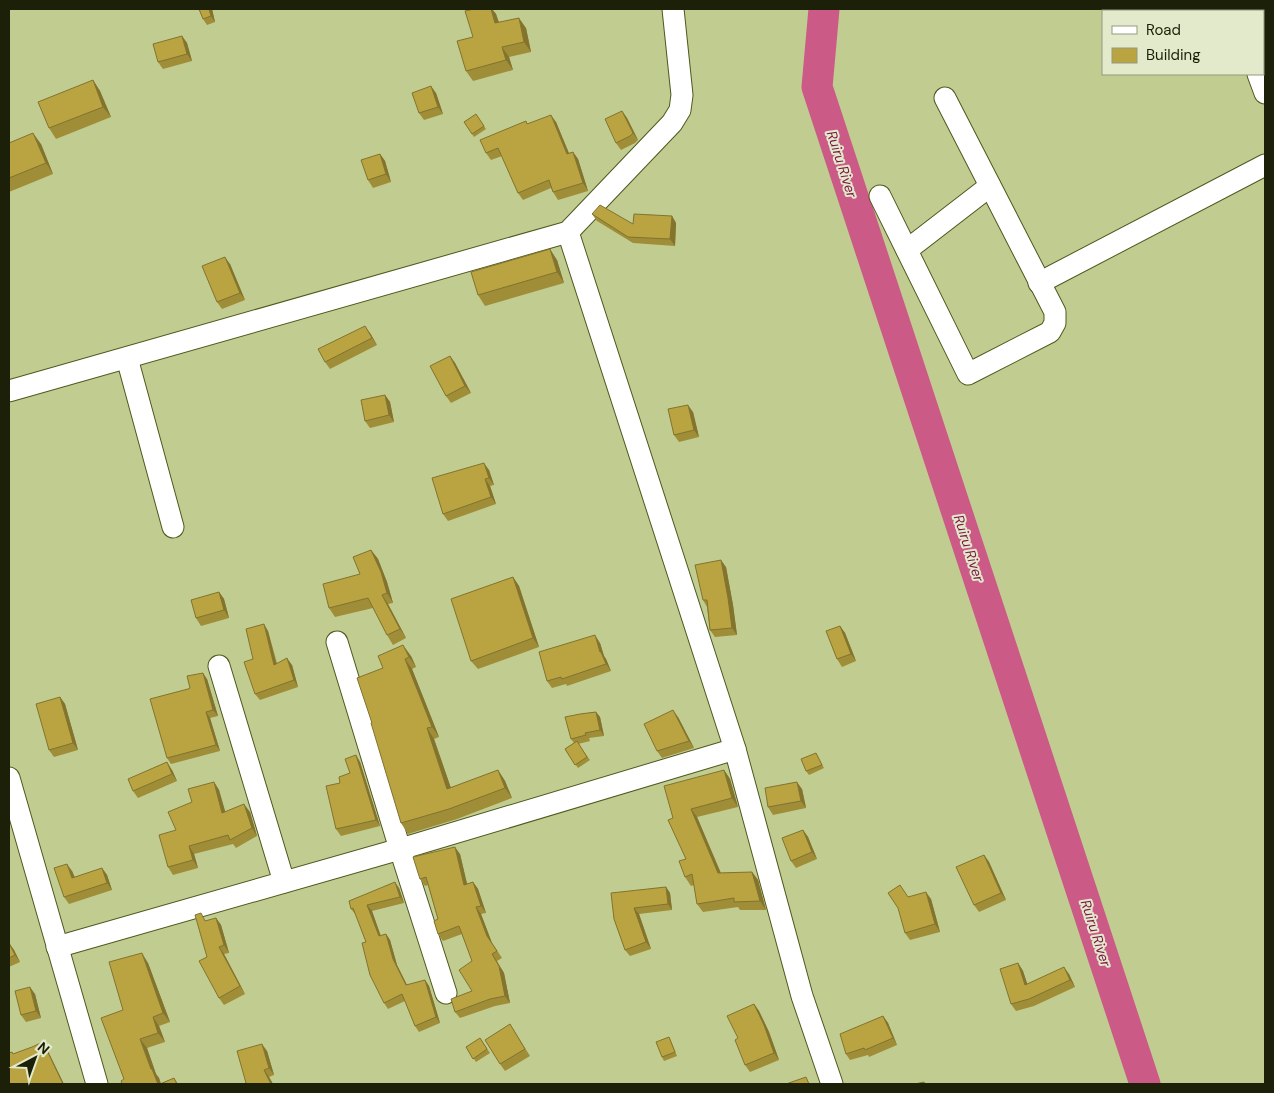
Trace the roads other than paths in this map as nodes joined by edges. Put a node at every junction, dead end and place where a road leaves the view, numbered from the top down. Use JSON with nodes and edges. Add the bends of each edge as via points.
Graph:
{"nodes":[{"id":1,"x":673,"y":9,"type":"edge"},
{"id":2,"x":945,"y":98,"type":"dead end"},
{"id":3,"x":1265,"y":164,"type":"edge"},
{"id":4,"x":990,"y":186,"type":"junction"},
{"id":5,"x":880,"y":196,"type":"dead end"},
{"id":6,"x":568,"y":232,"type":"junction"},
{"id":7,"x":906,"y":250,"type":"junction"},
{"id":8,"x":1039,"y":283,"type":"junction"},
{"id":9,"x":127,"y":358,"type":"junction"},
{"id":10,"x":9,"y":391,"type":"edge"},
{"id":11,"x":173,"y":527,"type":"dead end"},
{"id":12,"x":337,"y":642,"type":"dead end"},
{"id":13,"x":219,"y":666,"type":"dead end"},
{"id":14,"x":735,"y":749,"type":"junction"},
{"id":15,"x":9,"y":778,"type":"edge"},
{"id":16,"x":400,"y":849,"type":"junction"},
{"id":17,"x":284,"y":882,"type":"junction"},
{"id":18,"x":58,"y":947,"type":"junction"},
{"id":19,"x":446,"y":993,"type":"dead end"},
{"id":20,"x":97,"y":1084,"type":"edge"},
{"id":21,"x":832,"y":1084,"type":"edge"}],
"edges":[{"from":1,"to":6,"type":"street","via":[[682,95],[680,110],[672,123]]},
{"from":2,"to":4,"type":"street"},
{"from":3,"to":8,"type":"street"},
{"from":4,"to":7,"type":"street"},
{"from":4,"to":8,"type":"street"},
{"from":5,"to":7,"type":"street"},
{"from":6,"to":9,"type":"street"},
{"from":6,"to":14,"type":"street"},
{"from":7,"to":8,"type":"street","via":[[968,374],[1050,332],[1055,323],[1055,312]]},
{"from":9,"to":10,"type":"street"},
{"from":9,"to":11,"type":"street"},
{"from":12,"to":16,"type":"street"},
{"from":13,"to":17,"type":"street"},
{"from":14,"to":16,"type":"street"},
{"from":14,"to":21,"type":"street","via":[[802,996]]},
{"from":15,"to":18,"type":"street"},
{"from":16,"to":17,"type":"street"},
{"from":16,"to":19,"type":"street"},
{"from":17,"to":18,"type":"street"},
{"from":18,"to":20,"type":"street"}]}
